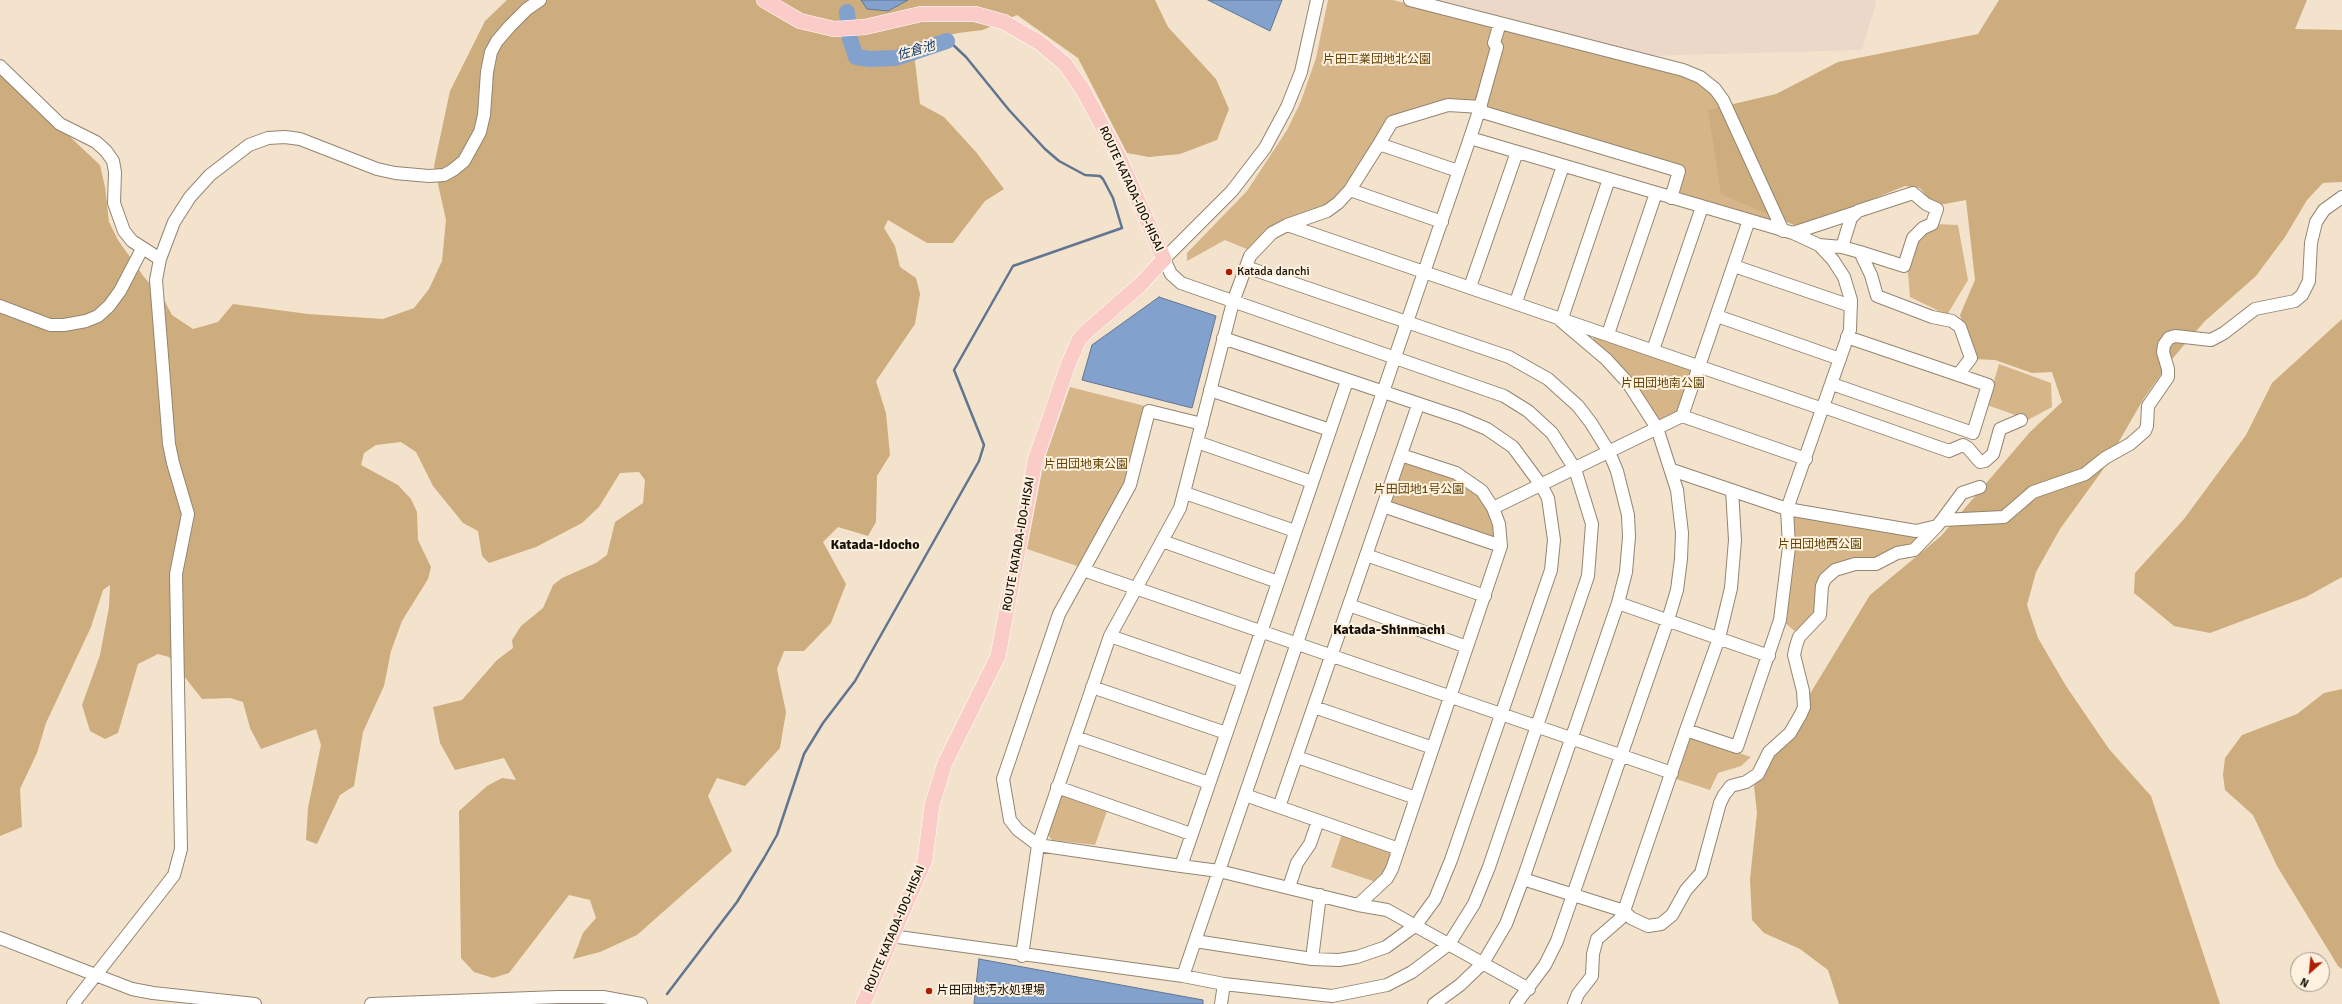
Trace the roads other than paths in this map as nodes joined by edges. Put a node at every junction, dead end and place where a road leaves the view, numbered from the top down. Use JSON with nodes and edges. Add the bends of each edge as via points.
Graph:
{"nodes":[{"id":1,"x":540,"y":0,"type":"edge"},
{"id":2,"x":764,"y":0,"type":"edge"},
{"id":3,"x":1317,"y":0,"type":"edge"},
{"id":4,"x":1410,"y":0,"type":"edge"},
{"id":5,"x":1500,"y":23,"type":"junction"},
{"id":6,"x":0,"y":66,"type":"edge"},
{"id":7,"x":1480,"y":109,"type":"junction"},
{"id":8,"x":1470,"y":138,"type":"junction"},
{"id":9,"x":1379,"y":144,"type":"junction"},
{"id":10,"x":1517,"y":152,"type":"junction"},
{"id":11,"x":1563,"y":166,"type":"junction"},
{"id":12,"x":1458,"y":171,"type":"junction"},
{"id":13,"x":1609,"y":179,"type":"junction"},
{"id":14,"x":1350,"y":190,"type":"junction"},
{"id":15,"x":1656,"y":193,"type":"junction"},
{"id":16,"x":2342,"y":197,"type":"edge"},
{"id":17,"x":1671,"y":198,"type":"junction"},
{"id":18,"x":1702,"y":207,"type":"junction"},
{"id":19,"x":1858,"y":211,"type":"junction"},
{"id":20,"x":1749,"y":220,"type":"junction"},
{"id":21,"x":1442,"y":222,"type":"junction"},
{"id":22,"x":1287,"y":225,"type":"junction"},
{"id":23,"x":1788,"y":232,"type":"junction"},
{"id":24,"x":1819,"y":245,"type":"junction"},
{"id":25,"x":1842,"y":247,"type":"junction"},
{"id":26,"x":142,"y":249,"type":"junction"},
{"id":27,"x":1860,"y":252,"type":"junction"},
{"id":28,"x":160,"y":259,"type":"junction"},
{"id":29,"x":1164,"y":259,"type":"junction"},
{"id":30,"x":1734,"y":266,"type":"junction"},
{"id":31,"x":1246,"y":267,"type":"junction"},
{"id":32,"x":1424,"y":272,"type":"junction"},
{"id":33,"x":1470,"y":287,"type":"junction"},
{"id":34,"x":1233,"y":302,"type":"junction"},
{"id":35,"x":1516,"y":302,"type":"junction"},
{"id":36,"x":0,"y":306,"type":"edge"},
{"id":37,"x":1851,"y":306,"type":"junction"},
{"id":38,"x":1717,"y":316,"type":"junction"},
{"id":39,"x":1561,"y":321,"type":"junction"},
{"id":40,"x":1407,"y":322,"type":"junction"},
{"id":41,"x":1608,"y":334,"type":"junction"},
{"id":42,"x":1847,"y":337,"type":"junction"},
{"id":43,"x":1224,"y":338,"type":"junction"},
{"id":44,"x":1653,"y":350,"type":"junction"},
{"id":45,"x":1395,"y":357,"type":"junction"},
{"id":46,"x":1840,"y":359,"type":"junction"},
{"id":47,"x":1700,"y":366,"type":"junction"},
{"id":48,"x":1958,"y":375,"type":"junction"},
{"id":49,"x":1347,"y":381,"type":"junction"},
{"id":50,"x":1832,"y":384,"type":"junction"},
{"id":51,"x":1210,"y":390,"type":"junction"},
{"id":52,"x":1383,"y":392,"type":"junction"},
{"id":53,"x":1418,"y":404,"type":"junction"},
{"id":54,"x":1823,"y":408,"type":"junction"},
{"id":55,"x":1682,"y":416,"type":"junction"},
{"id":56,"x":2021,"y":420,"type":"dead end"},
{"id":57,"x":1202,"y":424,"type":"junction"},
{"id":58,"x":1657,"y":428,"type":"junction"},
{"id":59,"x":1330,"y":430,"type":"junction"},
{"id":60,"x":1197,"y":442,"type":"junction"},
{"id":61,"x":1609,"y":452,"type":"junction"},
{"id":62,"x":1401,"y":455,"type":"junction"},
{"id":63,"x":1806,"y":459,"type":"junction"},
{"id":64,"x":1576,"y":468,"type":"junction"},
{"id":65,"x":1672,"y":470,"type":"junction"},
{"id":66,"x":1312,"y":482,"type":"junction"},
{"id":67,"x":1541,"y":485,"type":"junction"},
{"id":68,"x":1980,"y":487,"type":"dead end"},
{"id":69,"x":1732,"y":490,"type":"junction"},
{"id":70,"x":1185,"y":493,"type":"junction"},
{"id":71,"x":1383,"y":506,"type":"junction"},
{"id":72,"x":1494,"y":508,"type":"junction"},
{"id":73,"x":1787,"y":509,"type":"junction"},
{"id":74,"x":1940,"y":523,"type":"junction"},
{"id":75,"x":1295,"y":531,"type":"junction"},
{"id":76,"x":1162,"y":541,"type":"junction"},
{"id":77,"x":1501,"y":546,"type":"junction"},
{"id":78,"x":1366,"y":555,"type":"junction"},
{"id":79,"x":1083,"y":570,"type":"junction"},
{"id":80,"x":1278,"y":582,"type":"junction"},
{"id":81,"x":1136,"y":588,"type":"junction"},
{"id":82,"x":1485,"y":596,"type":"junction"},
{"id":83,"x":1618,"y":603,"type":"junction"},
{"id":84,"x":1349,"y":605,"type":"junction"},
{"id":85,"x":1668,"y":620,"type":"junction"},
{"id":86,"x":1261,"y":632,"type":"junction"},
{"id":87,"x":1110,"y":636,"type":"junction"},
{"id":88,"x":1719,"y":638,"type":"junction"},
{"id":89,"x":1296,"y":644,"type":"junction"},
{"id":90,"x":1468,"y":647,"type":"junction"},
{"id":91,"x":1332,"y":656,"type":"junction"},
{"id":92,"x":1769,"y":656,"type":"junction"},
{"id":93,"x":1244,"y":682,"type":"junction"},
{"id":94,"x":1092,"y":687,"type":"junction"},
{"id":95,"x":1451,"y":697,"type":"junction"},
{"id":96,"x":1314,"y":706,"type":"junction"},
{"id":97,"x":1501,"y":714,"type":"junction"},
{"id":98,"x":1536,"y":726,"type":"junction"},
{"id":99,"x":1686,"y":730,"type":"junction"},
{"id":100,"x":1226,"y":732,"type":"junction"},
{"id":101,"x":1075,"y":737,"type":"junction"},
{"id":102,"x":1571,"y":738,"type":"junction"},
{"id":103,"x":1433,"y":748,"type":"junction"},
{"id":104,"x":1622,"y":756,"type":"junction"},
{"id":105,"x":1297,"y":757,"type":"junction"},
{"id":106,"x":1672,"y":773,"type":"junction"},
{"id":107,"x":1209,"y":783,"type":"junction"},
{"id":108,"x":1058,"y":787,"type":"junction"},
{"id":109,"x":1245,"y":795,"type":"junction"},
{"id":110,"x":1416,"y":798,"type":"junction"},
{"id":111,"x":1279,"y":807,"type":"junction"},
{"id":112,"x":1318,"y":821,"type":"junction"},
{"id":113,"x":1191,"y":834,"type":"junction"},
{"id":114,"x":1038,"y":845,"type":"junction"},
{"id":115,"x":1399,"y":849,"type":"junction"},
{"id":116,"x":1181,"y":866,"type":"junction"},
{"id":117,"x":1219,"y":871,"type":"junction"},
{"id":118,"x":1524,"y":879,"type":"junction"},
{"id":119,"x":1289,"y":887,"type":"junction"},
{"id":120,"x":1320,"y":895,"type":"junction"},
{"id":121,"x":1574,"y":895,"type":"junction"},
{"id":122,"x":1358,"y":905,"type":"junction"},
{"id":123,"x":1624,"y":911,"type":"junction"},
{"id":124,"x":1416,"y":925,"type":"junction"},
{"id":125,"x":891,"y":936,"type":"junction"},
{"id":126,"x":0,"y":938,"type":"edge"},
{"id":127,"x":1195,"y":941,"type":"junction"},
{"id":128,"x":1449,"y":944,"type":"junction"},
{"id":129,"x":1022,"y":956,"type":"junction"},
{"id":130,"x":1312,"y":959,"type":"junction"},
{"id":131,"x":1483,"y":963,"type":"junction"},
{"id":132,"x":95,"y":976,"type":"junction"},
{"id":133,"x":1183,"y":976,"type":"junction"},
{"id":134,"x":1224,"y":984,"type":"junction"},
{"id":135,"x":1529,"y":989,"type":"junction"},
{"id":136,"x":73,"y":1004,"type":"edge"},
{"id":137,"x":255,"y":1004,"type":"edge"},
{"id":138,"x":370,"y":1004,"type":"edge"},
{"id":139,"x":641,"y":1004,"type":"edge"},
{"id":140,"x":863,"y":1004,"type":"edge"},
{"id":141,"x":1221,"y":1004,"type":"edge"},
{"id":142,"x":1434,"y":1004,"type":"edge"},
{"id":143,"x":1516,"y":1004,"type":"edge"},
{"id":144,"x":1574,"y":1004,"type":"edge"}],
"edges":[{"from":1,"to":28,"type":"street","via":[[510,26],[491,52],[480,132],[464,161],[453,170],[444,175],[429,176],[395,173],[377,169],[300,139],[268,138],[249,144],[210,175],[190,197],[174,222]]},
{"from":2,"to":29,"type":"main road","name":"ROUTE KATADA-IDO-HISAI","via":[[800,21],[834,29],[865,27],[921,14],[975,14],[1004,22],[1040,43],[1065,64],[1083,90],[1119,157]]},
{"from":3,"to":29,"type":"street","via":[[1301,72],[1287,107],[1265,148],[1232,191]]},
{"from":4,"to":5,"type":"street"},
{"from":5,"to":7,"type":"street","via":[[1494,43],[1497,47]]},
{"from":5,"to":23,"type":"street","via":[[1683,70],[1709,84],[1723,100]]},
{"from":6,"to":26,"type":"street","via":[[60,124],[96,142],[106,151],[113,161],[115,172],[113,190],[118,218],[132,241]]},
{"from":7,"to":8,"type":"street"},
{"from":7,"to":9,"type":"street","via":[[1448,105],[1392,122]]},
{"from":7,"to":17,"type":"street","via":[[1679,171]]},
{"from":8,"to":10,"type":"street"},
{"from":8,"to":12,"type":"street"},
{"from":9,"to":12,"type":"street"},
{"from":9,"to":14,"type":"street"},
{"from":10,"to":11,"type":"street"},
{"from":10,"to":33,"type":"street"},
{"from":11,"to":13,"type":"street"},
{"from":11,"to":35,"type":"street"},
{"from":12,"to":21,"type":"street"},
{"from":13,"to":15,"type":"street"},
{"from":13,"to":39,"type":"street"},
{"from":14,"to":21,"type":"street"},
{"from":14,"to":22,"type":"street","via":[[1327,211]]},
{"from":15,"to":17,"type":"street"},
{"from":15,"to":41,"type":"street"},
{"from":16,"to":74,"type":"street","via":[[2324,210],[2316,222],[2311,243],[2309,281],[2299,298],[2255,309],[2211,340],[2175,336],[2167,341],[2163,352],[2168,376],[2148,406],[2147,426],[2141,436],[2105,458],[2086,474],[2033,492],[2007,516]]},
{"from":17,"to":18,"type":"street"},
{"from":18,"to":20,"type":"street"},
{"from":18,"to":44,"type":"street"},
{"from":19,"to":23,"type":"street"},
{"from":19,"to":25,"type":"street","via":[[1851,218]]},
{"from":19,"to":27,"type":"street","via":[[1913,192],[1926,204],[1937,209],[1932,224],[1923,228],[1914,238],[1904,266]]},
{"from":20,"to":23,"type":"street"},
{"from":20,"to":30,"type":"street"},
{"from":21,"to":32,"type":"street"},
{"from":22,"to":31,"type":"street","via":[[1272,233],[1259,245],[1250,256]]},
{"from":22,"to":32,"type":"street"},
{"from":23,"to":24,"type":"street"},
{"from":24,"to":25,"type":"street"},
{"from":24,"to":37,"type":"street","via":[[1844,277]]},
{"from":25,"to":27,"type":"street"},
{"from":26,"to":28,"type":"street"},
{"from":26,"to":36,"type":"street","via":[[120,291],[109,306],[98,316],[86,321],[50,325]]},
{"from":27,"to":48,"type":"street","via":[[1877,296],[1960,327],[1971,358]]},
{"from":28,"to":132,"type":"street","via":[[156,298],[169,444],[188,514],[176,574],[181,849],[174,875]]},
{"from":29,"to":34,"type":"street","via":[[1171,274],[1181,284]]},
{"from":29,"to":125,"type":"main road","name":"ROUTE KATADA-IDO-HISAI","via":[[1140,285],[1086,332],[1079,340],[1068,365],[1034,462],[998,656],[945,763],[932,805],[925,860]]},
{"from":30,"to":37,"type":"street"},
{"from":30,"to":38,"type":"street"},
{"from":31,"to":34,"type":"street"},
{"from":31,"to":40,"type":"street"},
{"from":32,"to":33,"type":"street"},
{"from":32,"to":40,"type":"street"},
{"from":33,"to":35,"type":"street"},
{"from":34,"to":43,"type":"street"},
{"from":34,"to":45,"type":"street"},
{"from":35,"to":39,"type":"street"},
{"from":37,"to":42,"type":"street","via":[[1850,330]]},
{"from":38,"to":46,"type":"street"},
{"from":38,"to":47,"type":"street"},
{"from":39,"to":41,"type":"street"},
{"from":39,"to":58,"type":"street","via":[[1606,359],[1628,383]]},
{"from":40,"to":45,"type":"street"},
{"from":40,"to":61,"type":"street","via":[[1509,357],[1533,369],[1578,406]]},
{"from":41,"to":44,"type":"street"},
{"from":42,"to":46,"type":"street"},
{"from":42,"to":48,"type":"street"},
{"from":43,"to":49,"type":"street"},
{"from":43,"to":51,"type":"street"},
{"from":44,"to":47,"type":"street"},
{"from":45,"to":52,"type":"street"},
{"from":45,"to":64,"type":"street","via":[[1493,391],[1528,410],[1552,433]]},
{"from":46,"to":50,"type":"street"},
{"from":47,"to":54,"type":"street"},
{"from":47,"to":55,"type":"street"},
{"from":48,"to":50,"type":"street","via":[[1988,385],[1973,433]]},
{"from":49,"to":52,"type":"street"},
{"from":49,"to":59,"type":"street"},
{"from":50,"to":54,"type":"street"},
{"from":51,"to":57,"type":"street"},
{"from":51,"to":59,"type":"street"},
{"from":52,"to":53,"type":"street"},
{"from":52,"to":89,"type":"street"},
{"from":53,"to":62,"type":"street"},
{"from":53,"to":67,"type":"street","via":[[1461,418],[1513,446]]},
{"from":54,"to":56,"type":"street","via":[[1948,451],[1963,445],[1980,462],[1993,454],[2000,429]]},
{"from":54,"to":63,"type":"street"},
{"from":55,"to":58,"type":"street"},
{"from":55,"to":63,"type":"street"},
{"from":57,"to":60,"type":"street"},
{"from":57,"to":79,"type":"street","via":[[1149,411],[1130,485]]},
{"from":58,"to":61,"type":"street"},
{"from":58,"to":65,"type":"street"},
{"from":59,"to":66,"type":"street"},
{"from":60,"to":66,"type":"street"},
{"from":60,"to":70,"type":"street"},
{"from":61,"to":64,"type":"street"},
{"from":61,"to":83,"type":"street","via":[[1624,495],[1629,537],[1626,572]]},
{"from":62,"to":71,"type":"street"},
{"from":62,"to":72,"type":"street","via":[[1467,479],[1482,491]]},
{"from":63,"to":73,"type":"street"},
{"from":64,"to":67,"type":"street"},
{"from":64,"to":98,"type":"street","via":[[1592,524],[1590,564]]},
{"from":65,"to":69,"type":"street"},
{"from":65,"to":85,"type":"street","via":[[1681,511],[1682,533],[1679,577]]},
{"from":66,"to":75,"type":"street"},
{"from":67,"to":72,"type":"street"},
{"from":67,"to":97,"type":"street","via":[[1548,498],[1553,525],[1551,570]]},
{"from":68,"to":74,"type":"street","via":[[1962,494]]},
{"from":69,"to":73,"type":"street"},
{"from":69,"to":88,"type":"street","via":[[1735,540],[1731,588]]},
{"from":70,"to":75,"type":"street"},
{"from":70,"to":76,"type":"street"},
{"from":71,"to":77,"type":"street"},
{"from":71,"to":78,"type":"street"},
{"from":72,"to":77,"type":"street","via":[[1500,524]]},
{"from":73,"to":74,"type":"street","via":[[1916,531]]},
{"from":73,"to":92,"type":"street","via":[[1789,547],[1785,593]]},
{"from":74,"to":123,"type":"street","via":[[1914,550],[1897,553],[1876,564],[1855,564],[1835,570],[1825,579],[1822,586],[1820,615],[1799,637],[1794,655],[1804,707],[1799,718],[1790,732],[1769,752],[1758,774],[1746,782],[1731,786],[1724,795],[1702,870],[1686,890],[1672,915],[1661,924],[1648,926],[1631,918]]},
{"from":75,"to":80,"type":"street"},
{"from":76,"to":80,"type":"street"},
{"from":76,"to":81,"type":"street"},
{"from":77,"to":82,"type":"street"},
{"from":78,"to":82,"type":"street"},
{"from":78,"to":84,"type":"street"},
{"from":79,"to":81,"type":"street"},
{"from":79,"to":114,"type":"street","via":[[1059,614],[1003,779],[1010,820],[1018,830]]},
{"from":80,"to":86,"type":"street"},
{"from":81,"to":86,"type":"street"},
{"from":81,"to":87,"type":"street"},
{"from":82,"to":90,"type":"street"},
{"from":83,"to":85,"type":"street"},
{"from":83,"to":102,"type":"street"},
{"from":84,"to":90,"type":"street"},
{"from":84,"to":91,"type":"street"},
{"from":85,"to":88,"type":"street"},
{"from":85,"to":104,"type":"street"},
{"from":86,"to":89,"type":"street"},
{"from":86,"to":93,"type":"street"},
{"from":87,"to":93,"type":"street"},
{"from":87,"to":94,"type":"street"},
{"from":88,"to":92,"type":"street"},
{"from":88,"to":99,"type":"street"},
{"from":89,"to":91,"type":"street"},
{"from":89,"to":109,"type":"street"},
{"from":90,"to":95,"type":"street"},
{"from":91,"to":95,"type":"street"},
{"from":91,"to":96,"type":"street"},
{"from":92,"to":99,"type":"street","via":[[1737,747]]},
{"from":93,"to":100,"type":"street"},
{"from":94,"to":100,"type":"street"},
{"from":94,"to":101,"type":"street"},
{"from":95,"to":97,"type":"street"},
{"from":95,"to":103,"type":"street"},
{"from":96,"to":103,"type":"street"},
{"from":96,"to":105,"type":"street"},
{"from":97,"to":98,"type":"street"},
{"from":97,"to":124,"type":"street","via":[[1444,881],[1430,908]]},
{"from":98,"to":102,"type":"street"},
{"from":98,"to":128,"type":"street","via":[[1479,892],[1468,916]]},
{"from":99,"to":106,"type":"street"},
{"from":100,"to":107,"type":"street"},
{"from":101,"to":107,"type":"street"},
{"from":101,"to":108,"type":"street"},
{"from":102,"to":104,"type":"street"},
{"from":102,"to":118,"type":"street"},
{"from":103,"to":110,"type":"street"},
{"from":104,"to":106,"type":"street"},
{"from":104,"to":121,"type":"street"},
{"from":105,"to":110,"type":"street"},
{"from":105,"to":111,"type":"street"},
{"from":106,"to":123,"type":"street"},
{"from":107,"to":113,"type":"street"},
{"from":108,"to":113,"type":"street"},
{"from":108,"to":114,"type":"street"},
{"from":109,"to":111,"type":"street"},
{"from":109,"to":117,"type":"street"},
{"from":110,"to":115,"type":"street"},
{"from":111,"to":112,"type":"street"},
{"from":112,"to":115,"type":"street"},
{"from":112,"to":119,"type":"street","via":[[1310,844],[1297,863]]},
{"from":113,"to":116,"type":"street"},
{"from":114,"to":116,"type":"street"},
{"from":114,"to":129,"type":"street"},
{"from":115,"to":122,"type":"street","via":[[1387,878]]},
{"from":116,"to":117,"type":"street"},
{"from":117,"to":119,"type":"street"},
{"from":117,"to":127,"type":"street"},
{"from":118,"to":121,"type":"street"},
{"from":118,"to":131,"type":"street","via":[[1506,924]]},
{"from":119,"to":120,"type":"street"},
{"from":120,"to":122,"type":"street"},
{"from":120,"to":130,"type":"street"},
{"from":121,"to":123,"type":"street"},
{"from":121,"to":135,"type":"street","via":[[1558,941]]},
{"from":122,"to":124,"type":"street","via":[[1387,910]]},
{"from":123,"to":144,"type":"street","via":[[1597,939],[1592,976],[1578,994]]},
{"from":124,"to":128,"type":"street"},
{"from":124,"to":130,"type":"street","via":[[1386,947],[1357,957],[1339,960]]},
{"from":125,"to":129,"type":"street"},
{"from":125,"to":140,"type":"main road","name":"ROUTE KATADA-IDO-HISAI"},
{"from":126,"to":132,"type":"street"},
{"from":127,"to":130,"type":"street"},
{"from":127,"to":133,"type":"street"},
{"from":128,"to":131,"type":"street"},
{"from":128,"to":134,"type":"street","via":[[1412,972],[1387,985],[1365,991],[1326,996]]},
{"from":129,"to":133,"type":"street"},
{"from":131,"to":135,"type":"street"},
{"from":131,"to":142,"type":"street","via":[[1460,985]]},
{"from":132,"to":136,"type":"street"},
{"from":132,"to":137,"type":"street","via":[[141,991]]},
{"from":133,"to":134,"type":"street"},
{"from":134,"to":141,"type":"street"},
{"from":135,"to":143,"type":"street"},
{"from":138,"to":139,"type":"street","via":[[603,997]]}]}
